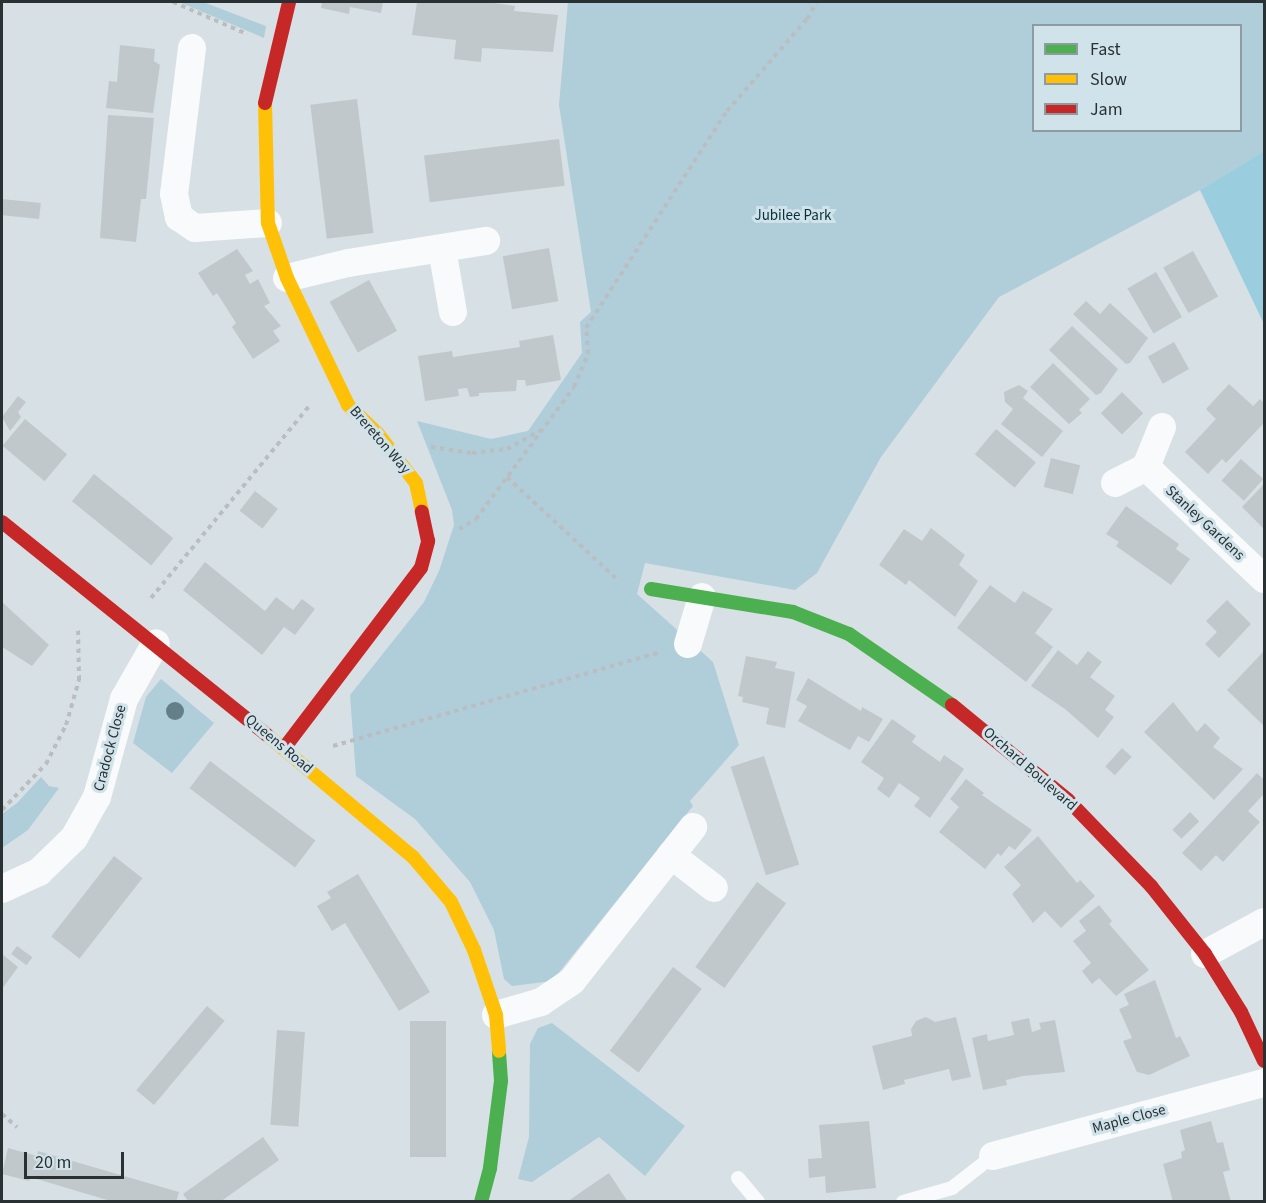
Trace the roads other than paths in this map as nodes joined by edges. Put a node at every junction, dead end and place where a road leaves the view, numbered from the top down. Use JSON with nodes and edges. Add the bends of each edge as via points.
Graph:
{"nodes":[{"id":1,"x":289,"y":2,"type":"edge"},
{"id":2,"x":192,"y":48,"type":"dead end"},
{"id":3,"x":268,"y":223,"type":"junction"},
{"id":4,"x":486,"y":241,"type":"dead end"},
{"id":5,"x":442,"y":249,"type":"junction"},
{"id":6,"x":287,"y":278,"type":"junction"},
{"id":7,"x":453,"y":312,"type":"dead end"},
{"id":8,"x":1162,"y":428,"type":"dead end"},
{"id":9,"x":1146,"y":467,"type":"junction"},
{"id":10,"x":1115,"y":483,"type":"dead end"},
{"id":11,"x":2,"y":522,"type":"edge"},
{"id":12,"x":1264,"y":579,"type":"edge"},
{"id":13,"x":651,"y":589,"type":"dead end"},
{"id":14,"x":702,"y":597,"type":"junction"},
{"id":15,"x":156,"y":643,"type":"junction"},
{"id":16,"x":688,"y":644,"type":"road end"},
{"id":17,"x":290,"y":752,"type":"junction"},
{"id":18,"x":693,"y":827,"type":"dead end"},
{"id":19,"x":671,"y":855,"type":"junction"},
{"id":20,"x":714,"y":888,"type":"dead end"},
{"id":21,"x":2,"y":889,"type":"edge"},
{"id":22,"x":1264,"y":922,"type":"edge"},
{"id":23,"x":1205,"y":954,"type":"junction"},
{"id":24,"x":496,"y":1014,"type":"junction"},
{"id":25,"x":1264,"y":1061,"type":"edge"},
{"id":26,"x":1264,"y":1083,"type":"edge"},
{"id":27,"x":993,"y":1156,"type":"joint"},
{"id":28,"x":738,"y":1178,"type":"dead end"},
{"id":29,"x":481,"y":1202,"type":"edge"},
{"id":30,"x":758,"y":1202,"type":"edge"},
{"id":31,"x":903,"y":1202,"type":"edge"}],
"edges":[{"from":1,"to":3,"type":"street","name":"Brereton Way","via":[[264,106]]},
{"from":2,"to":3,"type":"street","via":[[174,194],[179,217],[195,228]]},
{"from":3,"to":6,"type":"street","name":"Brereton Way"},
{"from":4,"to":5,"type":"street"},
{"from":5,"to":6,"type":"street","via":[[348,263]]},
{"from":5,"to":7,"type":"street"},
{"from":6,"to":17,"type":"street","name":"Brereton Way","via":[[348,405],[378,434],[416,483],[428,541],[421,568]]},
{"from":8,"to":9,"type":"street"},
{"from":9,"to":10,"type":"street"},
{"from":9,"to":12,"type":"street","name":"Stanley Gardens"},
{"from":11,"to":15,"type":"street","name":"Queens Road"},
{"from":13,"to":14,"type":"street","name":"Orchard Boulevard"},
{"from":14,"to":16,"type":"street"},
{"from":14,"to":23,"type":"street","name":"Orchard Boulevard","via":[[793,612],[849,634],[899,666],[976,721],[1068,800],[1151,886]]},
{"from":15,"to":17,"type":"street","name":"Queens Road"},
{"from":15,"to":21,"type":"street","name":"Cradock Close","via":[[123,699],[97,797],[74,838],[39,872]]},
{"from":17,"to":24,"type":"street","name":"Queens Road","via":[[413,857],[451,902],[474,950]]},
{"from":18,"to":19,"type":"street"},
{"from":19,"to":20,"type":"street"},
{"from":19,"to":24,"type":"street","via":[[572,981],[541,1002]]},
{"from":22,"to":23,"type":"street"},
{"from":23,"to":25,"type":"street","name":"Orchard Boulevard","via":[[1241,1012]]},
{"from":24,"to":29,"type":"street","name":"Queens Road","via":[[501,1081],[490,1168]]},
{"from":26,"to":27,"type":"street","name":"Maple Close"},
{"from":27,"to":31,"type":"lane","via":[[952,1188]]},
{"from":28,"to":30,"type":"lane"}]}
